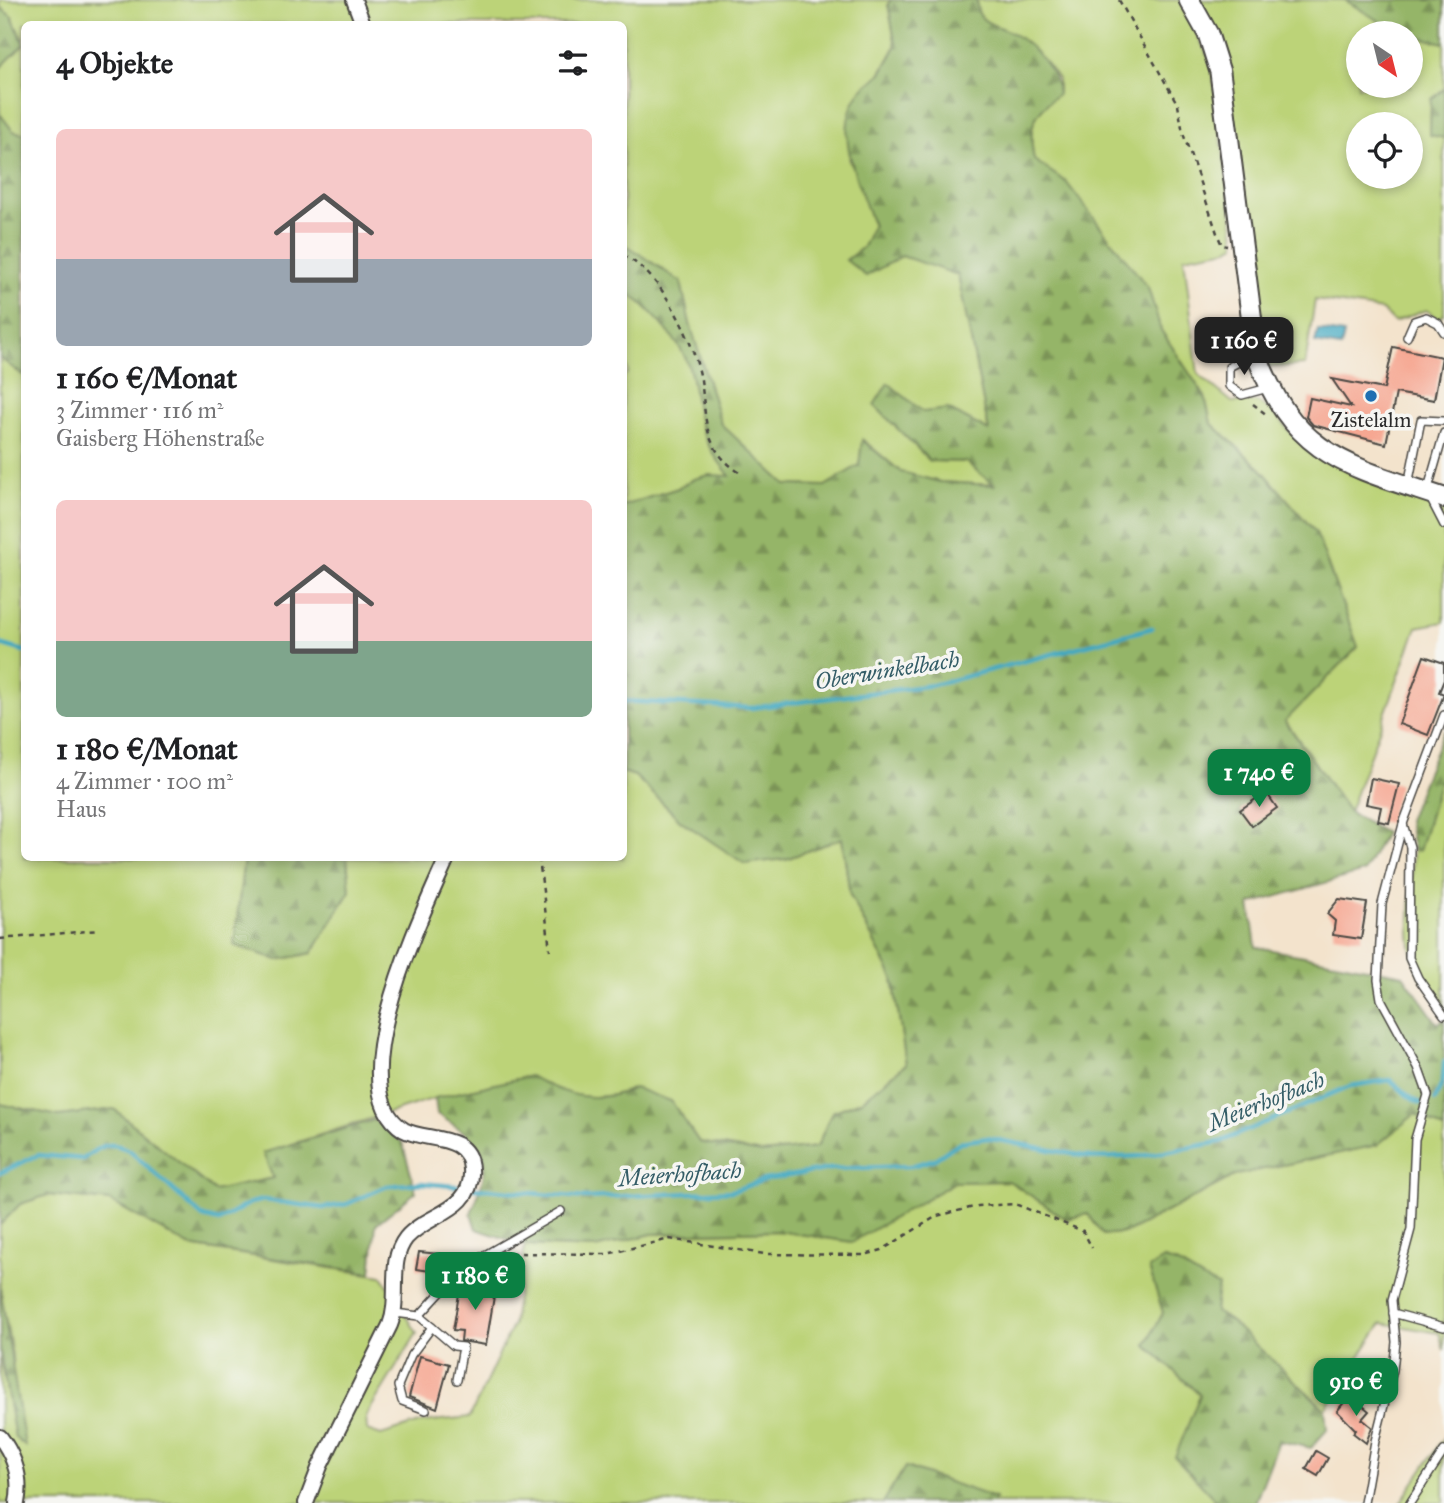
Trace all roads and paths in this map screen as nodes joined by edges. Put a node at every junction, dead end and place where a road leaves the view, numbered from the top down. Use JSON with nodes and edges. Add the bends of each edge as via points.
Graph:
{"nodes":[{"id":1,"x":354,"y":0,"type":"edge"},
{"id":2,"x":1119,"y":0,"type":"edge"},
{"id":3,"x":1189,"y":0,"type":"edge"},
{"id":4,"x":362,"y":21,"type":"edge"},
{"id":5,"x":1242,"y":247,"type":"junction"},
{"id":6,"x":627,"y":258,"type":"edge"},
{"id":7,"x":1444,"y":332,"type":"edge"},
{"id":8,"x":1407,"y":337,"type":"dead end"},
{"id":9,"x":1256,"y":353,"type":"junction"},
{"id":10,"x":1269,"y":388,"type":"junction"},
{"id":11,"x":1444,"y":421,"type":"edge"},
{"id":12,"x":1444,"y":433,"type":"edge"},
{"id":13,"x":742,"y":474,"type":"dead end"},
{"id":14,"x":1408,"y":486,"type":"junction"},
{"id":15,"x":1436,"y":495,"type":"edge"},
{"id":16,"x":1444,"y":525,"type":"edge"},
{"id":17,"x":1444,"y":715,"type":"edge"},
{"id":18,"x":1403,"y":824,"type":"junction"},
{"id":19,"x":446,"y":861,"type":"edge"},
{"id":20,"x":539,"y":861,"type":"edge"},
{"id":21,"x":99,"y":930,"type":"dead end"},
{"id":22,"x":0,"y":939,"type":"edge"},
{"id":23,"x":550,"y":950,"type":"dead end"},
{"id":24,"x":1444,"y":1015,"type":"edge"},
{"id":25,"x":561,"y":1211,"type":"dead end"},
{"id":26,"x":1092,"y":1248,"type":"dead end"},
{"id":27,"x":487,"y":1252,"type":"junction"},
{"id":28,"x":395,"y":1313,"type":"junction"},
{"id":29,"x":1393,"y":1313,"type":"junction"},
{"id":30,"x":419,"y":1316,"type":"junction"},
{"id":31,"x":1444,"y":1327,"type":"edge"},
{"id":32,"x":432,"y":1328,"type":"junction"},
{"id":33,"x":457,"y":1380,"type":"dead end"},
{"id":34,"x":426,"y":1410,"type":"dead end"},
{"id":35,"x":0,"y":1437,"type":"edge"},
{"id":36,"x":1444,"y":1451,"type":"edge"},
{"id":37,"x":17,"y":1503,"type":"edge"},
{"id":38,"x":306,"y":1503,"type":"edge"},
{"id":39,"x":1364,"y":1503,"type":"edge"},
{"id":40,"x":1410,"y":1503,"type":"edge"}],
"edges":[{"from":1,"to":4,"type":"street"},
{"from":2,"to":5,"type":"path","via":[[1178,105],[1183,133],[1222,245]]},
{"from":3,"to":5,"type":"main road","via":[[1208,34],[1220,72]]},
{"from":5,"to":9,"type":"main road"},
{"from":6,"to":13,"type":"path","via":[[662,286],[700,378],[703,418],[712,441],[724,463]]},
{"from":7,"to":8,"type":"lane","via":[[1426,317],[1414,321]]},
{"from":9,"to":10,"type":"main road"},
{"from":9,"to":10,"type":"lane","via":[[1229,367],[1229,386],[1242,395]]},
{"from":10,"to":14,"type":"main road","via":[[1304,435],[1328,454]]},
{"from":11,"to":14,"type":"lane","via":[[1421,420]]},
{"from":12,"to":15,"type":"lane"},
{"from":14,"to":15,"type":"main road"},
{"from":15,"to":16,"type":"lane"},
{"from":17,"to":18,"type":"lane"},
{"from":18,"to":24,"type":"lane","via":[[1410,847],[1409,958]]},
{"from":18,"to":29,"type":"lane","via":[[1382,904],[1378,980],[1381,999],[1428,1095],[1415,1139],[1413,1215],[1392,1300]]},
{"from":19,"to":28,"type":"street","via":[[388,1003],[380,1078],[386,1106],[396,1123],[411,1133],[457,1145],[470,1161],[471,1179],[464,1197],[415,1230],[400,1246]]},
{"from":20,"to":23,"type":"path"},
{"from":21,"to":22,"type":"path"},
{"from":25,"to":27,"type":"lane"},
{"from":26,"to":27,"type":"path","via":[[1083,1231],[1015,1204],[978,1206],[937,1216],[893,1244],[865,1255],[764,1254],[670,1239],[607,1254]]},
{"from":27,"to":30,"type":"lane","via":[[464,1267]]},
{"from":28,"to":30,"type":"lane"},
{"from":28,"to":38,"type":"street"},
{"from":29,"to":31,"type":"lane"},
{"from":29,"to":39,"type":"lane","via":[[1394,1363]]},
{"from":30,"to":32,"type":"lane"},
{"from":32,"to":33,"type":"lane","via":[[463,1348]]},
{"from":32,"to":34,"type":"lane","via":[[411,1354],[398,1386],[402,1401]]},
{"from":35,"to":37,"type":"street","via":[[19,1476]]},
{"from":36,"to":40,"type":"lane"}]}
